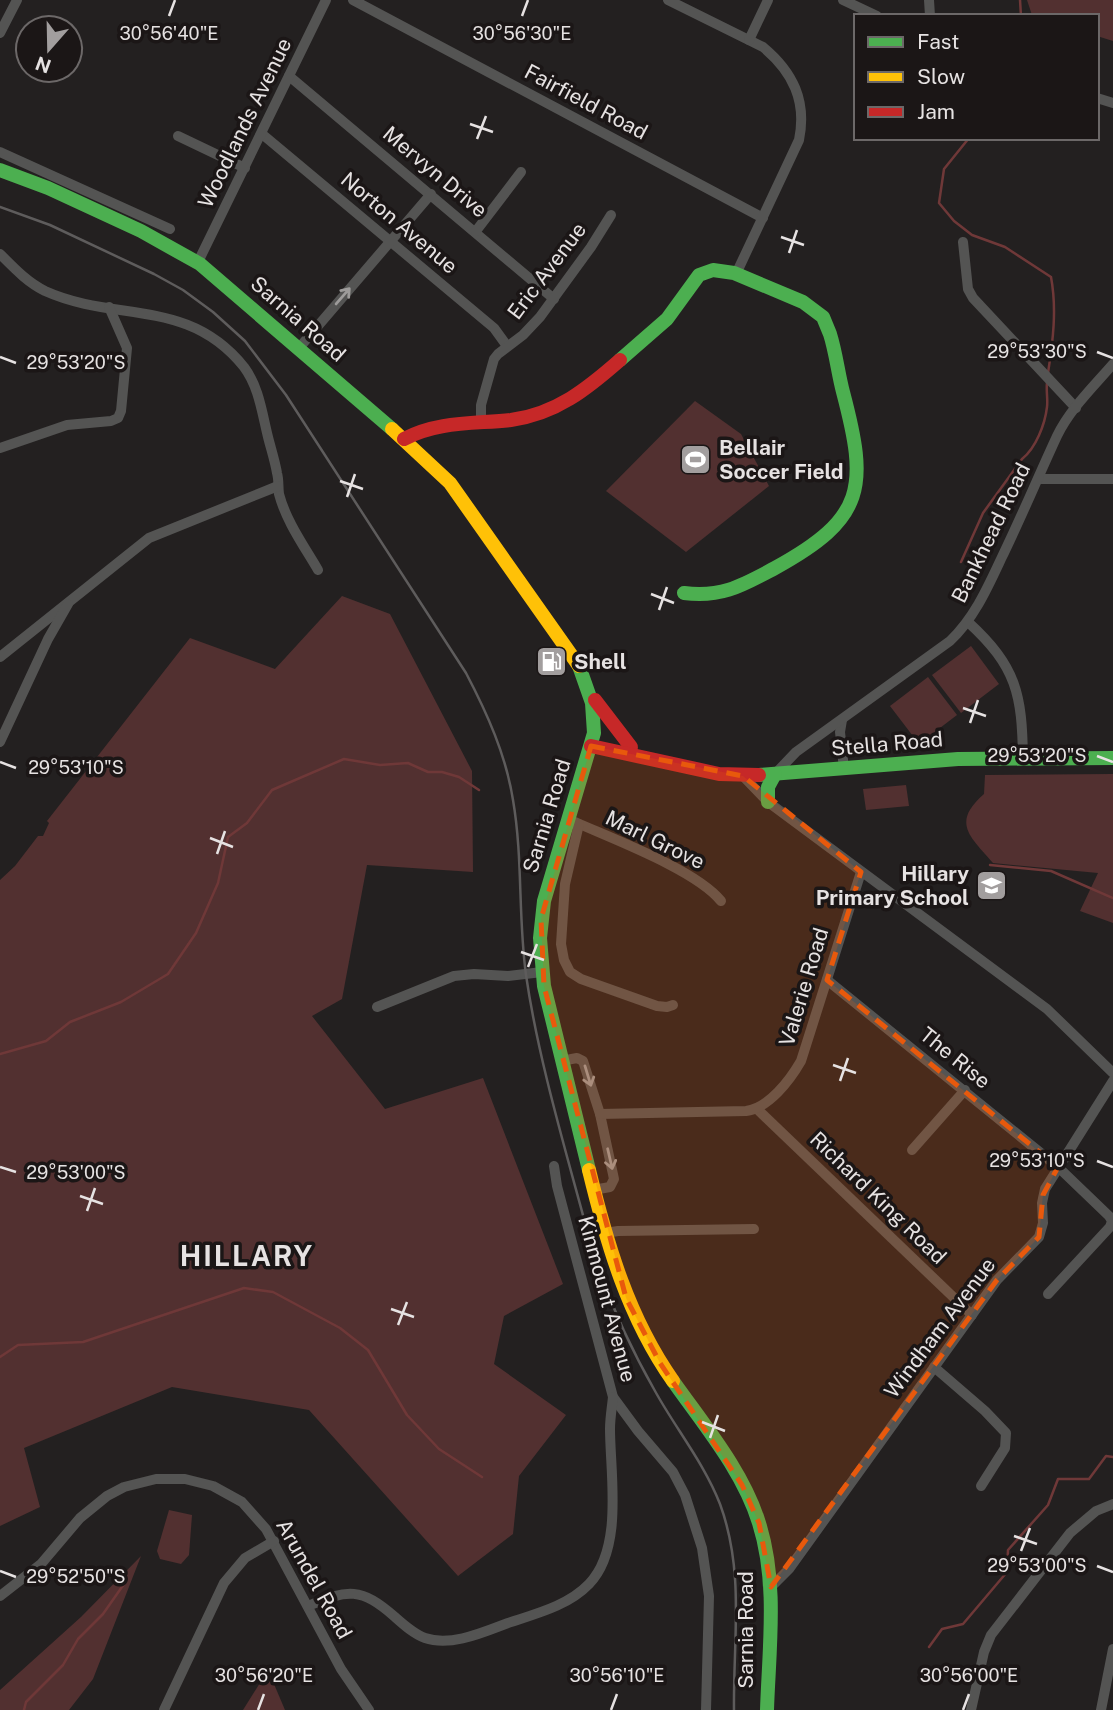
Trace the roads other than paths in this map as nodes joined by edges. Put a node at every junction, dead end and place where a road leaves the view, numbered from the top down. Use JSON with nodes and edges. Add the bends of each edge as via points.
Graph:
{"nodes":[{"id":1,"x":17,"y":0,"type":"edge"},
{"id":2,"x":326,"y":0,"type":"edge"},
{"id":3,"x":353,"y":0,"type":"edge"},
{"id":4,"x":668,"y":0,"type":"edge"},
{"id":5,"x":768,"y":0,"type":"edge"},
{"id":6,"x":843,"y":0,"type":"edge"},
{"id":7,"x":873,"y":14,"type":"edge"},
{"id":8,"x":0,"y":32,"type":"edge"},
{"id":9,"x":749,"y":40,"type":"junction"},
{"id":10,"x":289,"y":76,"type":"junction"},
{"id":11,"x":262,"y":134,"type":"junction"},
{"id":12,"x":178,"y":136,"type":"dead end"},
{"id":13,"x":0,"y":152,"type":"edge"},
{"id":14,"x":246,"y":168,"type":"junction"},
{"id":15,"x":0,"y":170,"type":"edge"},
{"id":16,"x":521,"y":172,"type":"dead end"},
{"id":17,"x":431,"y":194,"type":"junction"},
{"id":18,"x":119,"y":214,"type":"junction"},
{"id":19,"x":611,"y":215,"type":"dead end"},
{"id":20,"x":763,"y":218,"type":"junction"},
{"id":21,"x":170,"y":229,"type":"dead end"},
{"id":22,"x":476,"y":231,"type":"junction"},
{"id":23,"x":390,"y":241,"type":"junction"},
{"id":24,"x":963,"y":242,"type":"dead end"},
{"id":25,"x":0,"y":254,"type":"edge"},
{"id":26,"x":198,"y":262,"type":"junction"},
{"id":27,"x":736,"y":274,"type":"junction"},
{"id":28,"x":554,"y":299,"type":"junction"},
{"id":29,"x":109,"y":307,"type":"junction"},
{"id":30,"x":507,"y":346,"type":"junction"},
{"id":31,"x":299,"y":348,"type":"junction"},
{"id":32,"x":1113,"y":364,"type":"edge"},
{"id":33,"x":1076,"y":408,"type":"junction"},
{"id":34,"x":481,"y":422,"type":"junction"},
{"id":35,"x":404,"y":439,"type":"junction"},
{"id":36,"x":0,"y":448,"type":"edge"},
{"id":37,"x":1040,"y":479,"type":"junction"},
{"id":38,"x":1113,"y":479,"type":"edge"},
{"id":39,"x":278,"y":486,"type":"junction"},
{"id":40,"x":318,"y":570,"type":"dead end"},
{"id":41,"x":684,"y":593,"type":"dead end"},
{"id":42,"x":71,"y":598,"type":"junction"},
{"id":43,"x":968,"y":622,"type":"junction"},
{"id":44,"x":0,"y":657,"type":"edge"},
{"id":45,"x":589,"y":690,"type":"junction"},
{"id":46,"x":842,"y":720,"type":"junction"},
{"id":47,"x":0,"y":742,"type":"edge"},
{"id":48,"x":592,"y":742,"type":"junction"},
{"id":49,"x":631,"y":747,"type":"junction"},
{"id":50,"x":1113,"y":758,"type":"edge"},
{"id":51,"x":1023,"y":759,"type":"junction"},
{"id":52,"x":667,"y":762,"type":"junction"},
{"id":53,"x":844,"y":769,"type":"junction"},
{"id":54,"x":775,"y":774,"type":"junction"},
{"id":55,"x":743,"y":776,"type":"junction"},
{"id":56,"x":768,"y":802,"type":"junction"},
{"id":57,"x":573,"y":821,"type":"junction"},
{"id":58,"x":861,"y":872,"type":"junction"},
{"id":59,"x":721,"y":901,"type":"dead end"},
{"id":60,"x":542,"y":972,"type":"junction"},
{"id":61,"x":827,"y":980,"type":"junction"},
{"id":62,"x":673,"y":1005,"type":"dead end"},
{"id":63,"x":377,"y":1007,"type":"dead end"},
{"id":64,"x":561,"y":1060,"type":"junction"},
{"id":65,"x":1113,"y":1073,"type":"edge"},
{"id":66,"x":1113,"y":1081,"type":"edge"},
{"id":67,"x":965,"y":1090,"type":"junction"},
{"id":68,"x":757,"y":1109,"type":"junction"},
{"id":69,"x":600,"y":1114,"type":"junction"},
{"id":70,"x":912,"y":1150,"type":"dead end"},
{"id":71,"x":554,"y":1166,"type":"dead end"},
{"id":72,"x":1058,"y":1167,"type":"junction"},
{"id":73,"x":593,"y":1190,"type":"junction"},
{"id":74,"x":754,"y":1229,"type":"dead end"},
{"id":75,"x":605,"y":1233,"type":"junction"},
{"id":76,"x":1048,"y":1294,"type":"dead end"},
{"id":77,"x":972,"y":1315,"type":"junction"},
{"id":78,"x":934,"y":1367,"type":"junction"},
{"id":79,"x":613,"y":1397,"type":"junction"},
{"id":80,"x":981,"y":1486,"type":"dead end"},
{"id":81,"x":1113,"y":1504,"type":"edge"},
{"id":82,"x":274,"y":1541,"type":"junction"},
{"id":83,"x":771,"y":1587,"type":"junction"},
{"id":84,"x":0,"y":1596,"type":"edge"},
{"id":85,"x":308,"y":1606,"type":"junction"},
{"id":86,"x":1113,"y":1649,"type":"edge"},
{"id":87,"x":164,"y":1710,"type":"edge"},
{"id":88,"x":369,"y":1710,"type":"edge"},
{"id":89,"x":706,"y":1710,"type":"edge"},
{"id":90,"x":767,"y":1710,"type":"edge"},
{"id":91,"x":971,"y":1710,"type":"edge"},
{"id":92,"x":1101,"y":1710,"type":"edge"}],
"edges":[{"from":1,"to":8,"type":"street"},
{"from":2,"to":10,"type":"street","name":"Woodlands Avenue"},
{"from":3,"to":20,"type":"street","name":"Fairfield Road"},
{"from":4,"to":9,"type":"street"},
{"from":5,"to":9,"type":"street"},
{"from":6,"to":7,"type":"street"},
{"from":9,"to":20,"type":"street","via":[[776,58],[790,75],[801,108],[799,140]]},
{"from":10,"to":11,"type":"street","name":"Woodlands Avenue"},
{"from":10,"to":17,"type":"street","name":"Mervyn Drive"},
{"from":11,"to":14,"type":"street","name":"Woodlands Avenue"},
{"from":11,"to":23,"type":"street","name":"Norton Avenue"},
{"from":12,"to":14,"type":"street"},
{"from":13,"to":18,"type":"street"},
{"from":14,"to":26,"type":"street","name":"Woodlands Avenue"},
{"from":15,"to":18,"type":"main road","name":"Sarnia Road"},
{"from":16,"to":22,"type":"street"},
{"from":17,"to":22,"type":"street","name":"Mervyn Drive"},
{"from":17,"to":23,"type":"street"},
{"from":18,"to":21,"type":"street"},
{"from":18,"to":26,"type":"main road","name":"Sarnia Road"},
{"from":19,"to":28,"type":"street","name":"Eric Avenue"},
{"from":20,"to":27,"type":"street"},
{"from":22,"to":28,"type":"street","name":"Mervyn Drive"},
{"from":23,"to":30,"type":"street","name":"Norton Avenue","via":[[494,328]]},
{"from":31,"to":23,"type":"street","one_way":true},
{"from":24,"to":33,"type":"street","via":[[968,289]]},
{"from":25,"to":29,"type":"street","via":[[48,292]]},
{"from":26,"to":31,"type":"main road","name":"Sarnia Road"},
{"from":27,"to":34,"type":"main road","via":[[714,269],[699,275],[667,318],[572,399],[526,417]]},
{"from":27,"to":41,"type":"main road","via":[[806,304],[824,320],[856,446],[858,474],[846,511],[815,545],[724,592]]},
{"from":28,"to":30,"type":"street","name":"Eric Avenue","via":[[523,335]]},
{"from":29,"to":36,"type":"street","via":[[128,354],[117,418],[67,425]]},
{"from":29,"to":39,"type":"street","via":[[195,327],[233,355],[259,398]]},
{"from":30,"to":34,"type":"street","name":"Eric Avenue","via":[[490,368]]},
{"from":31,"to":35,"type":"main road","name":"Sarnia Road"},
{"from":32,"to":33,"type":"street","name":"Bankhead Road"},
{"from":33,"to":37,"type":"street","name":"Bankhead Road","via":[[1058,434]]},
{"from":34,"to":35,"type":"main road","via":[[424,429]]},
{"from":35,"to":45,"type":"main road","name":"Sarnia Road","via":[[450,483],[558,632]]},
{"from":37,"to":38,"type":"street"},
{"from":37,"to":43,"type":"street","name":"Bankhead Road"},
{"from":39,"to":40,"type":"street","via":[[292,526]]},
{"from":39,"to":42,"type":"street","via":[[157,534]]},
{"from":42,"to":44,"type":"street"},
{"from":42,"to":47,"type":"street"},
{"from":43,"to":46,"type":"street","name":"Bankhead Road","via":[[950,641]]},
{"from":43,"to":51,"type":"street","via":[[995,649],[1013,679],[1022,706]]},
{"from":45,"to":48,"type":"main road","name":"Sarnia Road","via":[[594,715]]},
{"from":45,"to":49,"type":"main road"},
{"from":46,"to":53,"type":"street"},
{"from":46,"to":54,"type":"street","name":"Bankhead Road","via":[[796,752]]},
{"from":48,"to":49,"type":"main road","name":"Stella Road"},
{"from":48,"to":52,"type":"main road","name":"Stella Road"},
{"from":48,"to":57,"type":"main road","name":"Sarnia Road"},
{"from":49,"to":52,"type":"main road","name":"Stella Road"},
{"from":50,"to":51,"type":"main road","name":"Stella Road"},
{"from":51,"to":53,"type":"main road","name":"Stella Road","via":[[958,759]]},
{"from":52,"to":55,"type":"main road","name":"Stella Road"},
{"from":53,"to":54,"type":"main road","name":"Stella Road"},
{"from":54,"to":55,"type":"main road","name":"Stella Road"},
{"from":54,"to":56,"type":"main road","via":[[768,787]]},
{"from":55,"to":56,"type":"street"},
{"from":56,"to":58,"type":"street"},
{"from":57,"to":59,"type":"street","name":"Marl Grove","via":[[685,873]]},
{"from":57,"to":60,"type":"main road","name":"Sarnia Road","via":[[544,901]]},
{"from":57,"to":62,"type":"street","via":[[561,944],[566,966],[581,979],[657,1006]]},
{"from":58,"to":61,"type":"street","name":"Valerie Road"},
{"from":58,"to":65,"type":"street","via":[[1047,1009]]},
{"from":60,"to":63,"type":"street","via":[[454,976]]},
{"from":60,"to":64,"type":"main road","name":"Sarnia Road"},
{"from":61,"to":67,"type":"street","name":"The Rise"},
{"from":61,"to":68,"type":"street","name":"Valerie Road","via":[[801,1061]]},
{"from":64,"to":69,"type":"street","one_way":true,"via":[[583,1061]]},
{"from":64,"to":73,"type":"main road","name":"Sarnia Road"},
{"from":66,"to":72,"type":"street","name":"Windham Avenue"},
{"from":67,"to":70,"type":"street"},
{"from":67,"to":72,"type":"street","name":"The Rise"},
{"from":68,"to":69,"type":"street"},
{"from":68,"to":77,"type":"street","name":"Richard King Road"},
{"from":69,"to":73,"type":"street","one_way":true,"via":[[614,1179],[610,1187]]},
{"from":71,"to":79,"type":"street","name":"Kinmount Avenue"},
{"from":72,"to":76,"type":"street","name":"The Rise","via":[[1112,1221]]},
{"from":72,"to":77,"type":"street","name":"Windham Avenue","via":[[1042,1195],[1039,1237],[997,1280]]},
{"from":73,"to":75,"type":"main road","name":"Sarnia Road"},
{"from":74,"to":75,"type":"street"},
{"from":75,"to":83,"type":"main road","name":"Sarnia Road","via":[[643,1334],[742,1485],[759,1523]]},
{"from":77,"to":78,"type":"street","name":"Windham Avenue"},
{"from":78,"to":80,"type":"street","via":[[1006,1433],[1005,1448]]},
{"from":78,"to":83,"type":"street","name":"Windham Avenue","via":[[789,1569]]},
{"from":79,"to":85,"type":"street","via":[[611,1528],[597,1573],[575,1595],[512,1622],[447,1641],[423,1637],[362,1595],[336,1594]]},
{"from":79,"to":89,"type":"street","name":"Kinmount Avenue","via":[[673,1472],[702,1548],[709,1596]]},
{"from":81,"to":91,"type":"street","via":[[1096,1511],[1070,1533],[997,1627],[984,1652]]},
{"from":82,"to":84,"type":"street","name":"Arundel Road","via":[[249,1508],[213,1486],[172,1478],[142,1482],[92,1507],[41,1564]]},
{"from":82,"to":85,"type":"street","name":"Arundel Road"},
{"from":82,"to":87,"type":"street","via":[[245,1558],[224,1583]]},
{"from":83,"to":90,"type":"main road","name":"Sarnia Road"},
{"from":85,"to":88,"type":"street","name":"Arundel Road"},
{"from":86,"to":92,"type":"street"}]}
